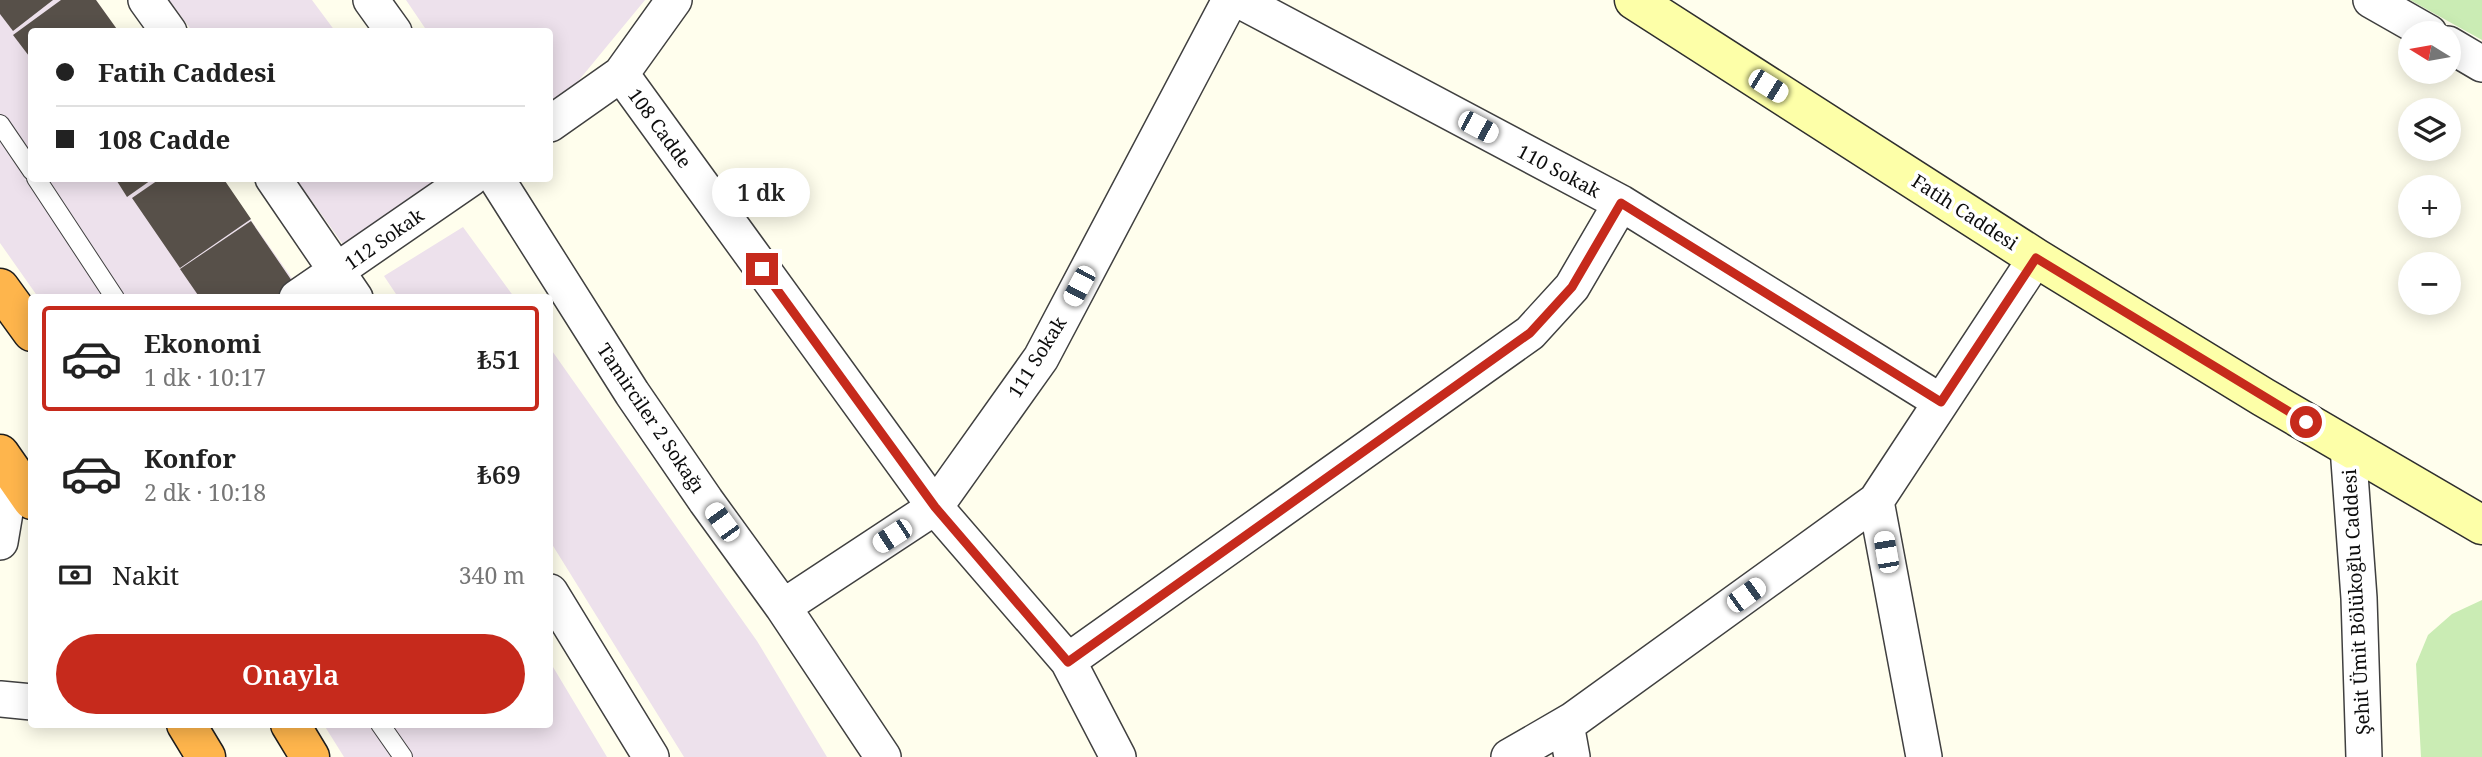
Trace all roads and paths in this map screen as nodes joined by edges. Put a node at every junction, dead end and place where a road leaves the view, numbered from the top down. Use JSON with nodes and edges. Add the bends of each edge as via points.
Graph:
{"nodes":[{"id":1,"x":146,"y":0,"type":"edge"},
{"id":2,"x":371,"y":0,"type":"edge"},
{"id":3,"x":674,"y":0,"type":"edge"},
{"id":4,"x":1230,"y":0,"type":"edge"},
{"id":5,"x":1239,"y":0,"type":"edge"},
{"id":6,"x":1634,"y":0,"type":"edge"},
{"id":7,"x":2371,"y":0,"type":"edge"},
{"id":8,"x":2408,"y":21,"type":"edge"},
{"id":9,"x":166,"y":28,"type":"edge"},
{"id":10,"x":391,"y":28,"type":"edge"},
{"id":11,"x":2461,"y":52,"type":"edge"},
{"id":12,"x":2482,"y":64,"type":"edge"},
{"id":13,"x":621,"y":74,"type":"junction"},
{"id":14,"x":553,"y":122,"type":"edge"},
{"id":15,"x":0,"y":124,"type":"edge"},
{"id":16,"x":28,"y":166,"type":"edge"},
{"id":17,"x":39,"y":182,"type":"edge"},
{"id":18,"x":276,"y":182,"type":"edge"},
{"id":19,"x":466,"y":182,"type":"edge"},
{"id":20,"x":499,"y":182,"type":"edge"},
{"id":21,"x":1621,"y":203,"type":"junction"},
{"id":22,"x":2036,"y":258,"type":"junction"},
{"id":23,"x":347,"y":284,"type":"edge"},
{"id":24,"x":0,"y":288,"type":"edge"},
{"id":25,"x":112,"y":294,"type":"edge"},
{"id":26,"x":311,"y":294,"type":"edge"},
{"id":27,"x":28,"y":326,"type":"edge"},
{"id":28,"x":1941,"y":402,"type":"junction"},
{"id":29,"x":2348,"y":447,"type":"junction"},
{"id":30,"x":14,"y":475,"type":"edge"},
{"id":31,"x":1876,"y":501,"type":"junction"},
{"id":32,"x":935,"y":507,"type":"junction"},
{"id":33,"x":2482,"y":525,"type":"edge"},
{"id":34,"x":0,"y":542,"type":"edge"},
{"id":35,"x":553,"y":597,"type":"edge"},
{"id":36,"x":783,"y":607,"type":"junction"},
{"id":37,"x":1068,"y":662,"type":"junction"},
{"id":38,"x":0,"y":699,"type":"edge"},
{"id":39,"x":28,"y":702,"type":"edge"},
{"id":40,"x":292,"y":728,"type":"edge"},
{"id":41,"x":383,"y":728,"type":"edge"},
{"id":42,"x":1569,"y":741,"type":"edge"},
{"id":43,"x":310,"y":757,"type":"edge"},
{"id":44,"x":403,"y":757,"type":"edge"},
{"id":45,"x":652,"y":757,"type":"edge"},
{"id":46,"x":883,"y":757,"type":"edge"},
{"id":47,"x":1118,"y":757,"type":"edge"},
{"id":48,"x":1509,"y":757,"type":"edge"},
{"id":49,"x":1924,"y":757,"type":"edge"},
{"id":50,"x":2364,"y":757,"type":"edge"}],
"edges":[{"from":1,"to":9,"type":"street"},
{"from":2,"to":10,"type":"street"},
{"from":3,"to":13,"type":"street"},
{"from":4,"to":32,"type":"street","name":"111 Sokak","via":[[1041,358]]},
{"from":5,"to":21,"type":"street","name":"110 Sokak"},
{"from":6,"to":22,"type":"main road","name":"Fatih Caddesi"},
{"from":7,"to":8,"type":"street"},
{"from":11,"to":12,"type":"street"},
{"from":13,"to":14,"type":"street"},
{"from":13,"to":32,"type":"street","name":"108 Cadde"},
{"from":15,"to":16,"type":"lane"},
{"from":17,"to":25,"type":"lane"},
{"from":18,"to":23,"type":"street"},
{"from":19,"to":23,"type":"street","name":"112 Sokak"},
{"from":20,"to":36,"type":"street","name":"Tamirciler 2 Sokağı","via":[[632,393]]},
{"from":21,"to":28,"type":"street","name":"110 Sokak"},
{"from":21,"to":37,"type":"street","via":[[1572,287],[1530,333]]},
{"from":22,"to":28,"type":"street"},
{"from":22,"to":29,"type":"main road","name":"Fatih Caddesi"},
{"from":23,"to":26,"type":"street","name":"112 Sokak"},
{"from":24,"to":27,"type":"highway"},
{"from":28,"to":31,"type":"street"},
{"from":29,"to":33,"type":"main road","name":"Fatih Caddesi"},
{"from":29,"to":50,"type":"street","name":"Şehit Ümit Bölükoğlu Caddesi"},
{"from":30,"to":34,"type":"street"},
{"from":31,"to":42,"type":"street"},
{"from":31,"to":49,"type":"street"},
{"from":32,"to":36,"type":"street","name":"111 Sokak"},
{"from":32,"to":37,"type":"street","name":"108 Cadde"},
{"from":35,"to":45,"type":"street"},
{"from":36,"to":46,"type":"street","name":"Tamirciler 2 Sokağı"},
{"from":37,"to":47,"type":"street","name":"108 Cadde"},
{"from":38,"to":39,"type":"street"},
{"from":40,"to":43,"type":"highway"},
{"from":41,"to":44,"type":"lane"},
{"from":42,"to":48,"type":"street"}]}
